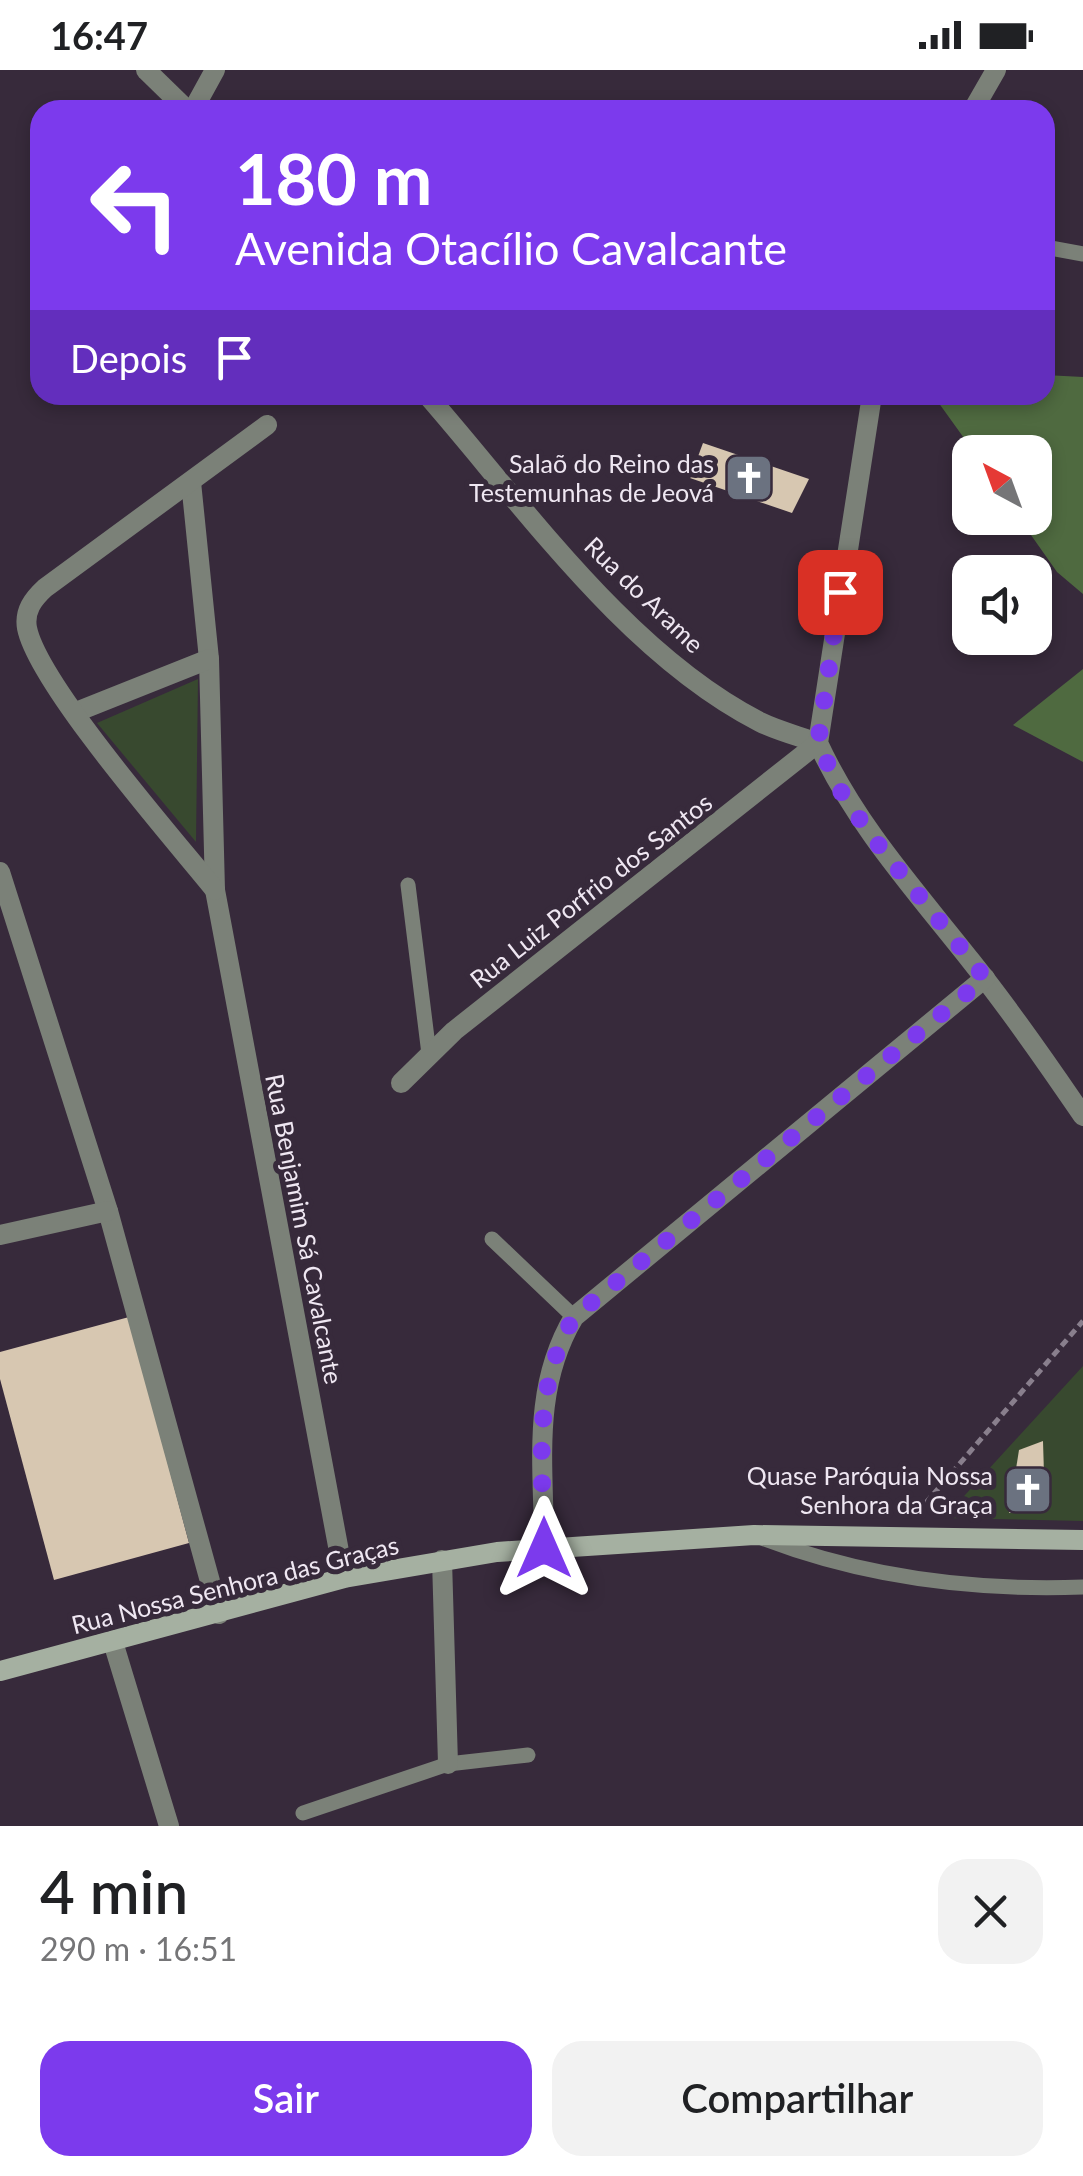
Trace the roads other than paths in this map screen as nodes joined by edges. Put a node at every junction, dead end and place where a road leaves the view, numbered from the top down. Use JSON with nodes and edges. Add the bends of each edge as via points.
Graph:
{"nodes":[{"id":1,"x":146,"y":70,"type":"edge"},
{"id":2,"x":215,"y":70,"type":"edge"},
{"id":3,"x":996,"y":70,"type":"edge"},
{"id":4,"x":179,"y":100,"type":"edge"},
{"id":5,"x":196,"y":100,"type":"edge"},
{"id":6,"x":979,"y":100,"type":"edge"},
{"id":7,"x":1055,"y":250,"type":"edge"},
{"id":8,"x":1083,"y":254,"type":"edge"},
{"id":9,"x":436,"y":405,"type":"edge"},
{"id":10,"x":870,"y":405,"type":"edge"},
{"id":11,"x":267,"y":425,"type":"dead end"},
{"id":12,"x":191,"y":482,"type":"junction"},
{"id":13,"x":208,"y":659,"type":"junction"},
{"id":14,"x":76,"y":712,"type":"junction"},
{"id":15,"x":818,"y":743,"type":"junction"},
{"id":16,"x":0,"y":872,"type":"edge"},
{"id":17,"x":408,"y":886,"type":"dead end"},
{"id":18,"x":215,"y":890,"type":"junction"},
{"id":19,"x":985,"y":978,"type":"junction"},
{"id":20,"x":429,"y":1054,"type":"junction"},
{"id":21,"x":401,"y":1083,"type":"dead end"},
{"id":22,"x":1083,"y":1116,"type":"edge"},
{"id":23,"x":108,"y":1211,"type":"junction"},
{"id":24,"x":0,"y":1235,"type":"edge"},
{"id":25,"x":492,"y":1239,"type":"dead end"},
{"id":26,"x":574,"y":1317,"type":"junction"},
{"id":27,"x":754,"y":1535,"type":"junction"},
{"id":28,"x":1083,"y":1540,"type":"edge"},
{"id":29,"x":544,"y":1548,"type":"junction"},
{"id":30,"x":442,"y":1560,"type":"junction"},
{"id":31,"x":344,"y":1578,"type":"junction"},
{"id":32,"x":1083,"y":1588,"type":"edge"},
{"id":33,"x":219,"y":1614,"type":"junction"},
{"id":34,"x":113,"y":1642,"type":"junction"},
{"id":35,"x":0,"y":1670,"type":"edge"},
{"id":36,"x":528,"y":1755,"type":"dead end"},
{"id":37,"x":448,"y":1764,"type":"junction"},
{"id":38,"x":303,"y":1814,"type":"dead end"},
{"id":39,"x":169,"y":1826,"type":"edge"}],
"edges":[{"from":1,"to":4,"type":"street"},
{"from":2,"to":5,"type":"street"},
{"from":3,"to":6,"type":"street"},
{"from":7,"to":8,"type":"lane"},
{"from":9,"to":15,"type":"street","name":"Rua do Arame","via":[[631,625],[718,696],[762,723]]},
{"from":10,"to":15,"type":"street"},
{"from":11,"to":12,"type":"street"},
{"from":12,"to":13,"type":"street","name":"Rua Benjamim Sá Cavalcante"},
{"from":12,"to":14,"type":"street","via":[[44,588],[28,611],[34,646]]},
{"from":13,"to":14,"type":"street"},
{"from":13,"to":18,"type":"street","name":"Rua Benjamim Sá Cavalcante"},
{"from":14,"to":18,"type":"street"},
{"from":15,"to":19,"type":"street","via":[[869,833]]},
{"from":15,"to":20,"type":"street","name":"Rua Luiz Porfrio dos Santos"},
{"from":16,"to":23,"type":"street"},
{"from":17,"to":20,"type":"lane"},
{"from":18,"to":31,"type":"street","name":"Rua Benjamim Sá Cavalcante"},
{"from":19,"to":22,"type":"street"},
{"from":19,"to":26,"type":"street"},
{"from":20,"to":21,"type":"street","name":"Rua Luiz Porfrio dos Santos"},
{"from":23,"to":24,"type":"street"},
{"from":23,"to":33,"type":"street"},
{"from":25,"to":26,"type":"lane"},
{"from":26,"to":29,"type":"street","via":[[556,1347],[544,1391]]},
{"from":27,"to":28,"type":"main road","name":"Rua Nossa Senhora das Graças"},
{"from":27,"to":29,"type":"main road","name":"Rua Nossa Senhora das Graças"},
{"from":27,"to":32,"type":"lane","via":[[890,1578]]},
{"from":29,"to":30,"type":"main road","name":"Rua Nossa Senhora das Graças"},
{"from":30,"to":31,"type":"main road","name":"Rua Nossa Senhora das Graças"},
{"from":30,"to":37,"type":"street"},
{"from":31,"to":33,"type":"main road","name":"Rua Nossa Senhora das Graças"},
{"from":33,"to":34,"type":"main road","name":"Rua Nossa Senhora das Graças"},
{"from":34,"to":35,"type":"main road","name":"Rua Nossa Senhora das Graças"},
{"from":34,"to":39,"type":"street"},
{"from":36,"to":37,"type":"lane"},
{"from":37,"to":38,"type":"lane"}]}
